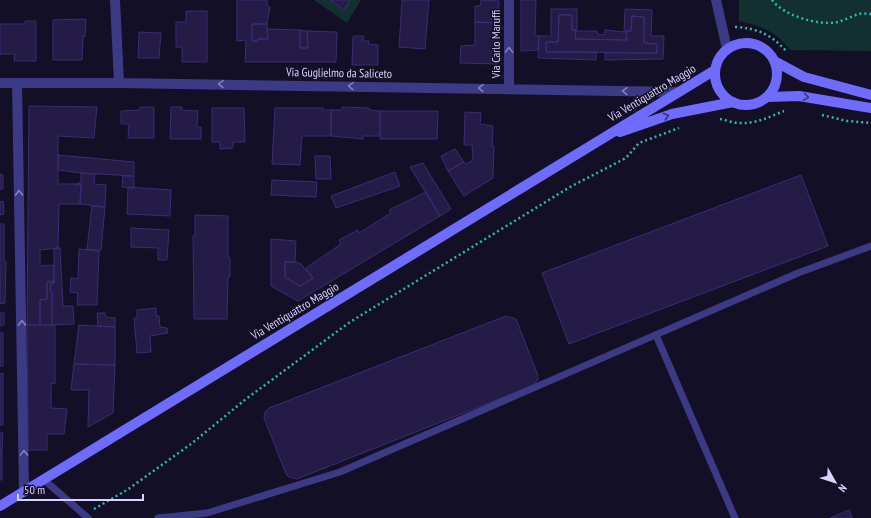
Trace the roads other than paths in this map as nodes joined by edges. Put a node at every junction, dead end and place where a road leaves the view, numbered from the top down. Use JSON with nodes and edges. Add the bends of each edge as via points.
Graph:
{"nodes":[{"id":1,"x":115,"y":0,"type":"edge"},
{"id":2,"x":509,"y":0,"type":"edge"},
{"id":3,"x":716,"y":0,"type":"edge"},
{"id":4,"x":727,"y":49,"type":"junction"},
{"id":5,"x":774,"y":61,"type":"junction"},
{"id":6,"x":715,"y":70,"type":"junction"},
{"id":7,"x":0,"y":83,"type":"edge"},
{"id":8,"x":17,"y":83,"type":"junction"},
{"id":9,"x":119,"y":83,"type":"junction"},
{"id":10,"x":509,"y":89,"type":"junction"},
{"id":11,"x":678,"y":92,"type":"junction"},
{"id":12,"x":871,"y":95,"type":"edge"},
{"id":13,"x":767,"y":97,"type":"junction"},
{"id":14,"x":733,"y":102,"type":"junction"},
{"id":15,"x":871,"y":108,"type":"edge"},
{"id":16,"x":603,"y":138,"type":"junction"},
{"id":17,"x":871,"y":246,"type":"edge"},
{"id":18,"x":656,"y":335,"type":"junction"},
{"id":19,"x":43,"y":479,"type":"junction"},
{"id":20,"x":24,"y":492,"type":"junction"},
{"id":21,"x":0,"y":506,"type":"edge"},
{"id":22,"x":86,"y":516,"type":"edge"},
{"id":23,"x":158,"y":518,"type":"edge"},
{"id":24,"x":735,"y":518,"type":"edge"}],
"edges":[{"from":1,"to":9,"type":"street"},
{"from":10,"to":2,"type":"street","name":"Via Carlo Maruffi","one_way":true},
{"from":3,"to":4,"type":"street"},
{"from":4,"to":5,"type":"main road","via":[[747,42],[757,44],[766,50]]},
{"from":4,"to":6,"type":"main road","name":"Via Ventiquattro Maggio","via":[[720,57]]},
{"from":5,"to":12,"type":"main road","via":[[804,77]]},
{"from":5,"to":13,"type":"main road","via":[[777,78],[774,88]]},
{"from":6,"to":11,"type":"main road","name":"Via Ventiquattro Maggio"},
{"from":6,"to":14,"type":"main road","name":"Via Ventiquattro Maggio","via":[[718,88]]},
{"from":7,"to":8,"type":"street","name":"Via Guglielmo da Saliceto"},
{"from":8,"to":9,"type":"street","name":"Via Guglielmo da Saliceto"},
{"from":20,"to":8,"type":"street","one_way":true},
{"from":10,"to":9,"type":"street","name":"Via Guglielmo da Saliceto","one_way":true},
{"from":11,"to":10,"type":"street","name":"Via Guglielmo da Saliceto","one_way":true},
{"from":11,"to":16,"type":"main road","name":"Via Ventiquattro Maggio"},
{"from":13,"to":14,"type":"main road","name":"Via Ventiquattro Maggio","via":[[751,105]]},
{"from":13,"to":15,"type":"main road","name":"Via Ventiquattro Maggio","one_way":true,"via":[[799,96]]},
{"from":16,"to":14,"type":"main road","name":"Via Ventiquattro Maggio","one_way":true,"via":[[672,114]]},
{"from":16,"to":19,"type":"main road","name":"Via Ventiquattro Maggio"},
{"from":17,"to":18,"type":"lane","via":[[798,273]]},
{"from":18,"to":23,"type":"lane","via":[[340,472],[207,513]]},
{"from":18,"to":24,"type":"lane"},
{"from":19,"to":20,"type":"main road","name":"Via Ventiquattro Maggio"},
{"from":19,"to":22,"type":"lane"},
{"from":20,"to":21,"type":"main road","name":"Via Ventiquattro Maggio"}]}
